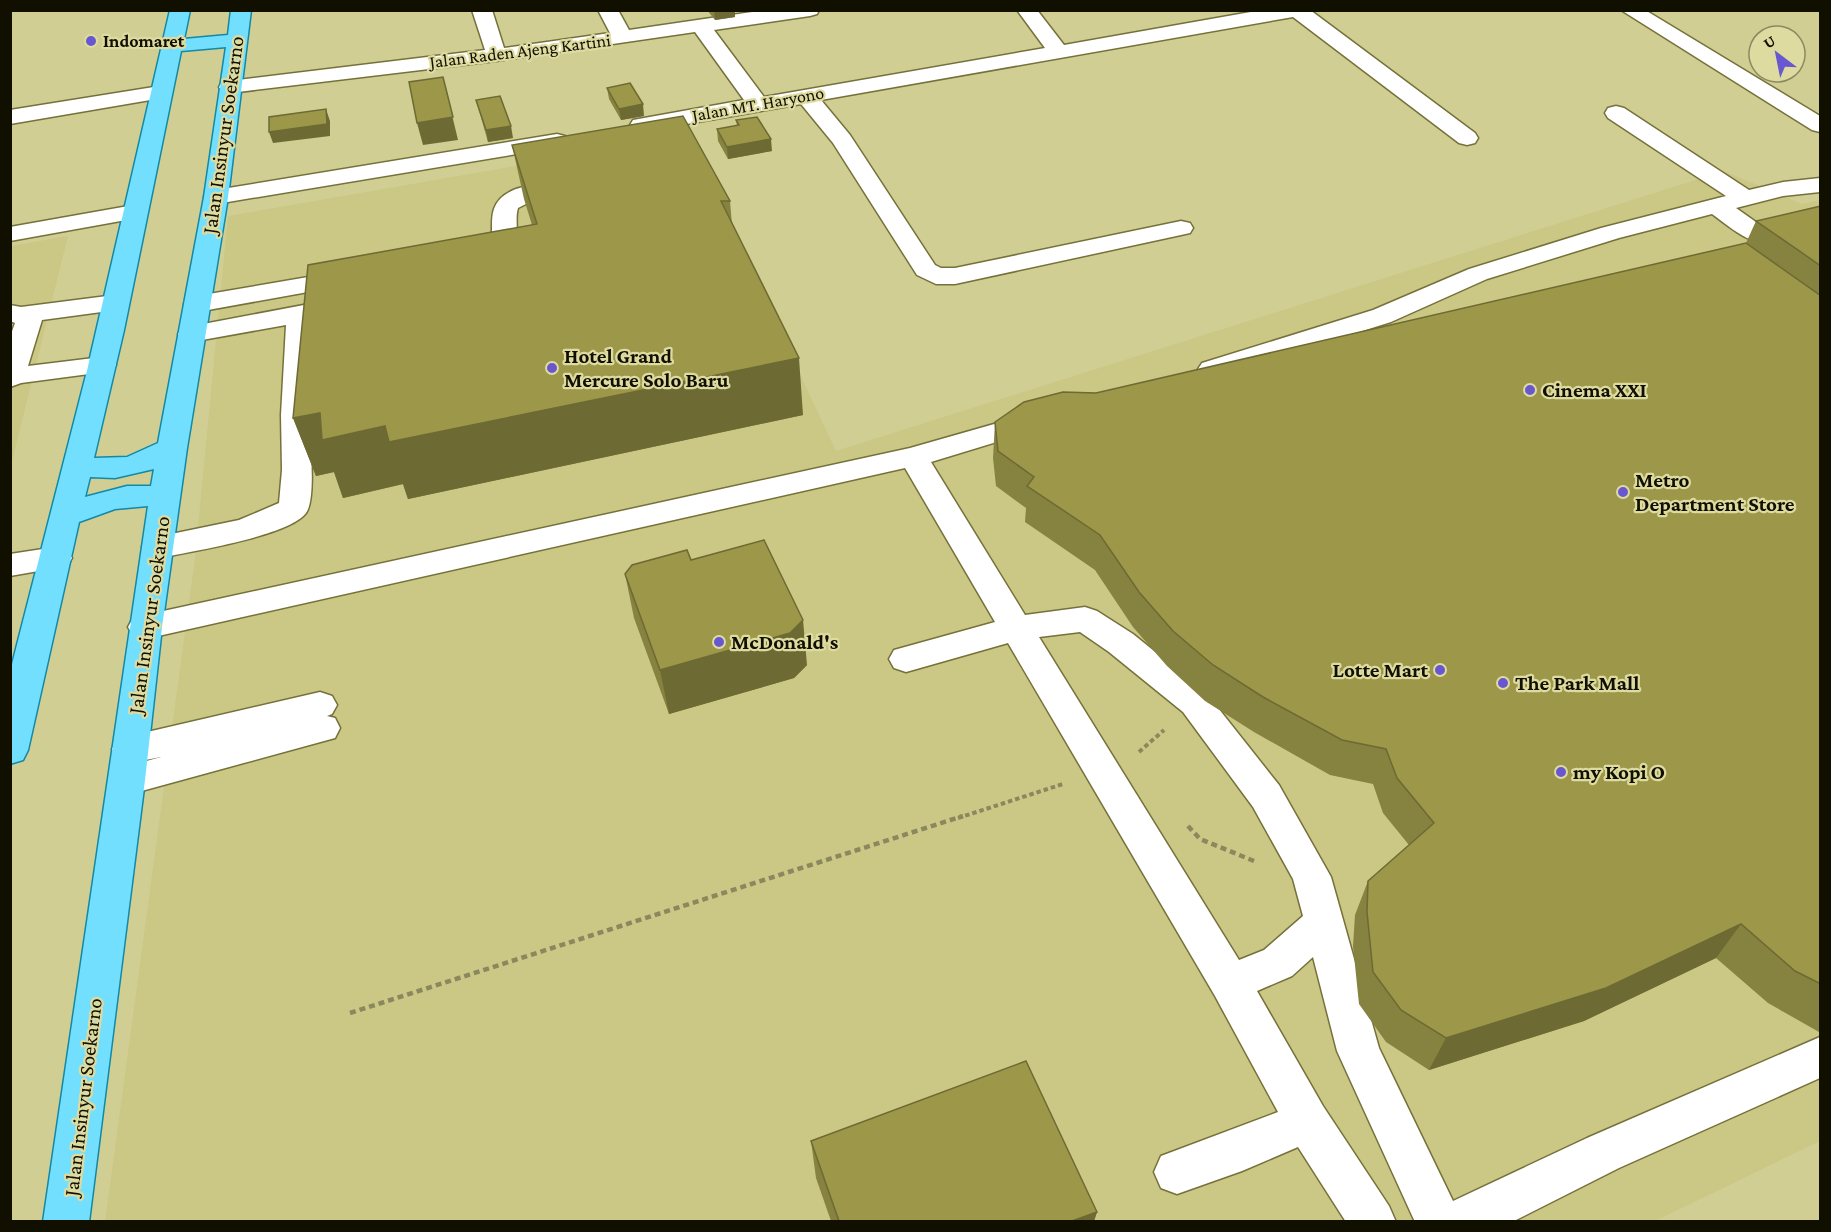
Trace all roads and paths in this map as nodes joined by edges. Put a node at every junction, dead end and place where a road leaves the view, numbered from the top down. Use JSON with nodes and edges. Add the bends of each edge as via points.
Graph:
{"nodes":[{"id":1,"x":180,"y":10,"type":"edge"},
{"id":2,"x":241,"y":10,"type":"edge"},
{"id":3,"x":482,"y":10,"type":"edge"},
{"id":4,"x":608,"y":10,"type":"edge"},
{"id":5,"x":810,"y":10,"type":"edge"},
{"id":6,"x":1026,"y":10,"type":"edge"},
{"id":7,"x":1630,"y":10,"type":"edge"},
{"id":8,"x":1299,"y":11,"type":"edge"},
{"id":9,"x":701,"y":26,"type":"junction"},
{"id":10,"x":623,"y":37,"type":"junction"},
{"id":11,"x":236,"y":40,"type":"junction"},
{"id":12,"x":171,"y":46,"type":"junction"},
{"id":13,"x":1058,"y":51,"type":"junction"},
{"id":14,"x":496,"y":55,"type":"junction"},
{"id":15,"x":230,"y":87,"type":"junction"},
{"id":16,"x":160,"y":92,"type":"junction"},
{"id":17,"x":806,"y":96,"type":"junction"},
{"id":18,"x":758,"y":104,"type":"junction"},
{"id":19,"x":1616,"y":113,"type":"dead end"},
{"id":20,"x":10,"y":117,"type":"edge"},
{"id":21,"x":1821,"y":125,"type":"edge"},
{"id":22,"x":623,"y":129,"type":"edge"},
{"id":23,"x":578,"y":137,"type":"edge"},
{"id":24,"x":1467,"y":138,"type":"dead end"},
{"id":25,"x":595,"y":182,"type":"edge"},
{"id":26,"x":1821,"y":185,"type":"edge"},
{"id":27,"x":216,"y":197,"type":"junction"},
{"id":28,"x":1745,"y":198,"type":"junction"},
{"id":29,"x":1716,"y":206,"type":"junction"},
{"id":30,"x":134,"y":212,"type":"junction"},
{"id":31,"x":1821,"y":226,"type":"edge"},
{"id":32,"x":1181,"y":228,"type":"dead end"},
{"id":33,"x":10,"y":234,"type":"edge"},
{"id":34,"x":451,"y":267,"type":"edge"},
{"id":35,"x":115,"y":303,"type":"junction"},
{"id":36,"x":196,"y":304,"type":"junction"},
{"id":37,"x":16,"y":314,"type":"edge"},
{"id":38,"x":300,"y":315,"type":"junction"},
{"id":39,"x":191,"y":334,"type":"junction"},
{"id":40,"x":102,"y":365,"type":"junction"},
{"id":41,"x":11,"y":377,"type":"edge"},
{"id":42,"x":1184,"y":377,"type":"edge"},
{"id":43,"x":1060,"y":414,"type":"edge"},
{"id":44,"x":172,"y":448,"type":"junction"},
{"id":45,"x":913,"y":457,"type":"junction"},
{"id":46,"x":79,"y":464,"type":"junction"},
{"id":47,"x":165,"y":500,"type":"junction"},
{"id":48,"x":66,"y":516,"type":"junction"},
{"id":49,"x":158,"y":547,"type":"junction"},
{"id":50,"x":56,"y":558,"type":"junction"},
{"id":51,"x":10,"y":565,"type":"edge"},
{"id":52,"x":145,"y":627,"type":"junction"},
{"id":53,"x":1017,"y":628,"type":"junction"},
{"id":54,"x":906,"y":659,"type":"dead end"},
{"id":55,"x":18,"y":679,"type":"edge"},
{"id":56,"x":1195,"y":703,"type":"junction"},
{"id":57,"x":321,"y":717,"type":"dead end"},
{"id":58,"x":10,"y":750,"type":"edge"},
{"id":59,"x":129,"y":764,"type":"junction"},
{"id":60,"x":1103,"y":771,"type":"junction"},
{"id":61,"x":1186,"y":825,"type":"dead end"},
{"id":62,"x":1312,"y":877,"type":"junction"},
{"id":63,"x":1323,"y":923,"type":"junction"},
{"id":64,"x":1230,"y":983,"type":"junction"},
{"id":65,"x":350,"y":1013,"type":"dead end"},
{"id":66,"x":1821,"y":1057,"type":"edge"},
{"id":67,"x":1307,"y":1121,"type":"junction"},
{"id":68,"x":1177,"y":1172,"type":"dead end"},
{"id":69,"x":66,"y":1221,"type":"edge"},
{"id":70,"x":1373,"y":1221,"type":"edge"},
{"id":71,"x":1439,"y":1221,"type":"edge"},
{"id":72,"x":1461,"y":1221,"type":"edge"}],
"edges":[{"from":1,"to":12,"type":"main road"},
{"from":2,"to":11,"type":"main road","name":"Jalan Insinyur Soekarno"},
{"from":3,"to":14,"type":"street"},
{"from":4,"to":10,"type":"street"},
{"from":5,"to":9,"type":"street","name":"Jalan Raden Ajeng Kartini"},
{"from":6,"to":13,"type":"street"},
{"from":7,"to":21,"type":"street"},
{"from":8,"to":13,"type":"street","name":"Jalan MT. Haryono"},
{"from":8,"to":24,"type":"street"},
{"from":9,"to":10,"type":"street","name":"Jalan Raden Ajeng Kartini"},
{"from":9,"to":18,"type":"street"},
{"from":10,"to":14,"type":"street","name":"Jalan Raden Ajeng Kartini"},
{"from":11,"to":12,"type":"main road"},
{"from":11,"to":15,"type":"main road","name":"Jalan Insinyur Soekarno"},
{"from":12,"to":16,"type":"main road"},
{"from":13,"to":17,"type":"street","name":"Jalan MT. Haryono"},
{"from":14,"to":15,"type":"street","name":"Jalan Raden Ajeng Kartini"},
{"from":15,"to":27,"type":"main road","name":"Jalan Insinyur Soekarno"},
{"from":16,"to":20,"type":"street"},
{"from":16,"to":30,"type":"main road"},
{"from":17,"to":18,"type":"street","name":"Jalan MT. Haryono"},
{"from":17,"to":32,"type":"street","via":[[842,140],[926,270],[936,276],[955,276]]},
{"from":18,"to":22,"type":"street","name":"Jalan MT. Haryono","via":[[672,129]]},
{"from":19,"to":28,"type":"street"},
{"from":23,"to":27,"type":"street"},
{"from":25,"to":34,"type":"street","via":[[511,201],[506,208],[501,246]]},
{"from":26,"to":28,"type":"street"},
{"from":27,"to":36,"type":"main road","name":"Jalan Insinyur Soekarno"},
{"from":28,"to":29,"type":"street"},
{"from":29,"to":31,"type":"street","via":[[1756,233],[1775,236]]},
{"from":29,"to":42,"type":"street","via":[[1610,233],[1478,274],[1382,316]]},
{"from":30,"to":33,"type":"street"},
{"from":30,"to":35,"type":"main road"},
{"from":35,"to":37,"type":"street"},
{"from":35,"to":40,"type":"main road"},
{"from":36,"to":38,"type":"street","via":[[335,279],[373,287]]},
{"from":36,"to":39,"type":"main road","name":"Jalan Insinyur Soekarno"},
{"from":37,"to":41,"type":"street","via":[[29,321]]},
{"from":38,"to":39,"type":"street"},
{"from":38,"to":49,"type":"street","via":[[294,508],[221,535]]},
{"from":39,"to":44,"type":"main road","name":"Jalan Insinyur Soekarno"},
{"from":40,"to":41,"type":"street"},
{"from":40,"to":46,"type":"main road"},
{"from":43,"to":45,"type":"street"},
{"from":44,"to":46,"type":"main road","via":[[148,461],[124,467],[97,469]]},
{"from":44,"to":47,"type":"main road","name":"Jalan Insinyur Soekarno"},
{"from":45,"to":52,"type":"street"},
{"from":45,"to":53,"type":"street"},
{"from":46,"to":48,"type":"main road"},
{"from":47,"to":48,"type":"main road","via":[[146,495],[116,498]]},
{"from":47,"to":49,"type":"main road","name":"Jalan Insinyur Soekarno"},
{"from":48,"to":50,"type":"main road"},
{"from":49,"to":52,"type":"main road","name":"Jalan Insinyur Soekarno"},
{"from":50,"to":51,"type":"street"},
{"from":50,"to":55,"type":"main road"},
{"from":52,"to":59,"type":"main road","name":"Jalan Insinyur Soekarno"},
{"from":53,"to":54,"type":"street"},
{"from":53,"to":56,"type":"street","via":[[1085,619]]},
{"from":53,"to":60,"type":"street"},
{"from":55,"to":58,"type":"main road"},
{"from":56,"to":60,"type":"path","via":[[1126,763]]},
{"from":56,"to":62,"type":"street","via":[[1266,796]]},
{"from":57,"to":59,"type":"street"},
{"from":59,"to":69,"type":"main road","name":"Jalan Insinyur Soekarno"},
{"from":60,"to":64,"type":"street"},
{"from":60,"to":65,"type":"path"},
{"from":61,"to":62,"type":"path","via":[[1200,839],[1240,857]]},
{"from":62,"to":63,"type":"street"},
{"from":63,"to":64,"type":"street","via":[[1278,963]]},
{"from":63,"to":71,"type":"street","via":[[1358,1051]]},
{"from":64,"to":67,"type":"street"},
{"from":66,"to":72,"type":"street","via":[[1603,1152]]},
{"from":67,"to":68,"type":"street"},
{"from":67,"to":70,"type":"street"}]}
